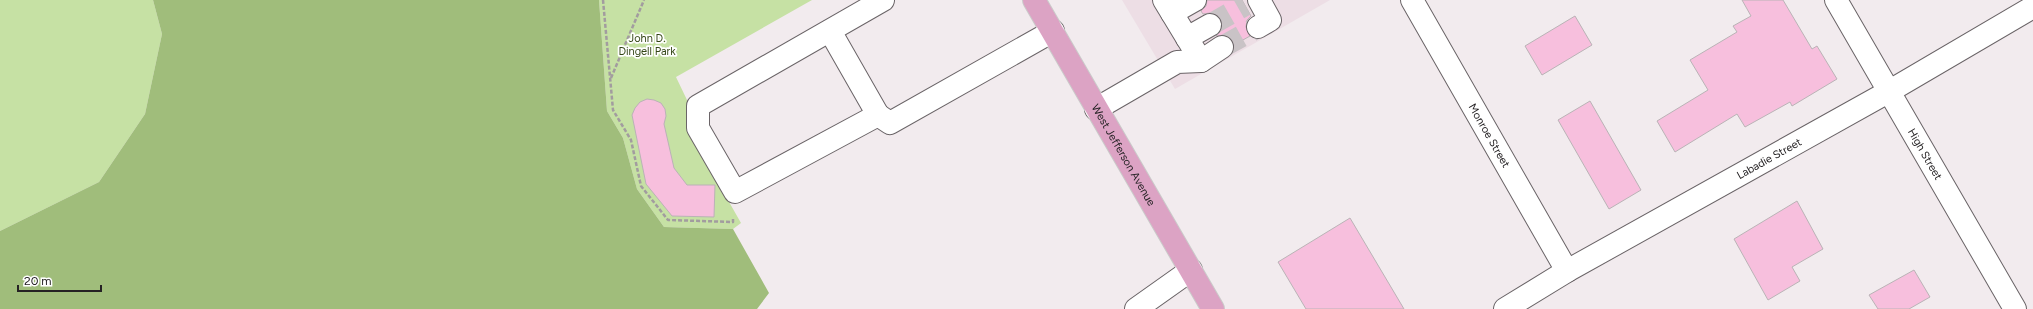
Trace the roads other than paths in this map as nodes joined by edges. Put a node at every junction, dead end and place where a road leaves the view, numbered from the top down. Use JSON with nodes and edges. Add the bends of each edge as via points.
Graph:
{"nodes":[{"id":1,"x":883,"y":0,"type":"edge"},
{"id":2,"x":1034,"y":0,"type":"edge"},
{"id":3,"x":1195,"y":0,"type":"edge"},
{"id":4,"x":1412,"y":0,"type":"edge"},
{"id":5,"x":1836,"y":0,"type":"edge"},
{"id":6,"x":1252,"y":2,"type":"edge"},
{"id":7,"x":1168,"y":6,"type":"edge"},
{"id":8,"x":2033,"y":7,"type":"edge"},
{"id":9,"x":1210,"y":25,"type":"tunnel mouth"},
{"id":10,"x":1258,"y":27,"type":"tunnel mouth"},
{"id":11,"x":830,"y":31,"type":"junction"},
{"id":12,"x":1053,"y":31,"type":"junction"},
{"id":13,"x":1187,"y":38,"type":"junction"},
{"id":14,"x":1222,"y":48,"type":"tunnel mouth"},
{"id":15,"x":1201,"y":61,"type":"junction"},
{"id":16,"x":1888,"y":92,"type":"junction"},
{"id":17,"x":1096,"y":109,"type":"junction"},
{"id":18,"x":878,"y":115,"type":"junction"},
{"id":19,"x":1191,"y":270,"type":"junction"},
{"id":20,"x":1567,"y":271,"type":"junction"},
{"id":21,"x":1136,"y":309,"type":"edge"},
{"id":22,"x":1213,"y":309,"type":"edge"},
{"id":23,"x":1505,"y":309,"type":"edge"},
{"id":24,"x":2015,"y":309,"type":"edge"}],
"edges":[{"from":1,"to":11,"type":"street"},
{"from":2,"to":12,"type":"main road","name":"West Jefferson Avenue"},
{"from":3,"to":7,"type":"street"},
{"from":4,"to":20,"type":"street","name":"Monroe Street"},
{"from":5,"to":16,"type":"street","name":"High Street"},
{"from":6,"to":10,"type":"street","via":[[1270,20]]},
{"from":7,"to":13,"type":"street"},
{"from":8,"to":16,"type":"street","name":"Labadie Street"},
{"from":9,"to":13,"type":"street"},
{"from":11,"to":18,"type":"street"},
{"from":11,"to":18,"type":"street","via":[[698,106],[698,128],[735,192]]},
{"from":12,"to":17,"type":"main road","name":"West Jefferson Avenue"},
{"from":12,"to":18,"type":"street","via":[[890,123]]},
{"from":13,"to":15,"type":"street"},
{"from":14,"to":15,"type":"street"},
{"from":15,"to":17,"type":"street","via":[[1177,62]]},
{"from":16,"to":20,"type":"street","name":"Labadie Street"},
{"from":16,"to":24,"type":"street","name":"High Street"},
{"from":17,"to":19,"type":"main road","name":"West Jefferson Avenue"},
{"from":19,"to":21,"type":"street"},
{"from":19,"to":22,"type":"main road","name":"West Jefferson Avenue"},
{"from":20,"to":23,"type":"street","name":"Labadie Street"}]}
